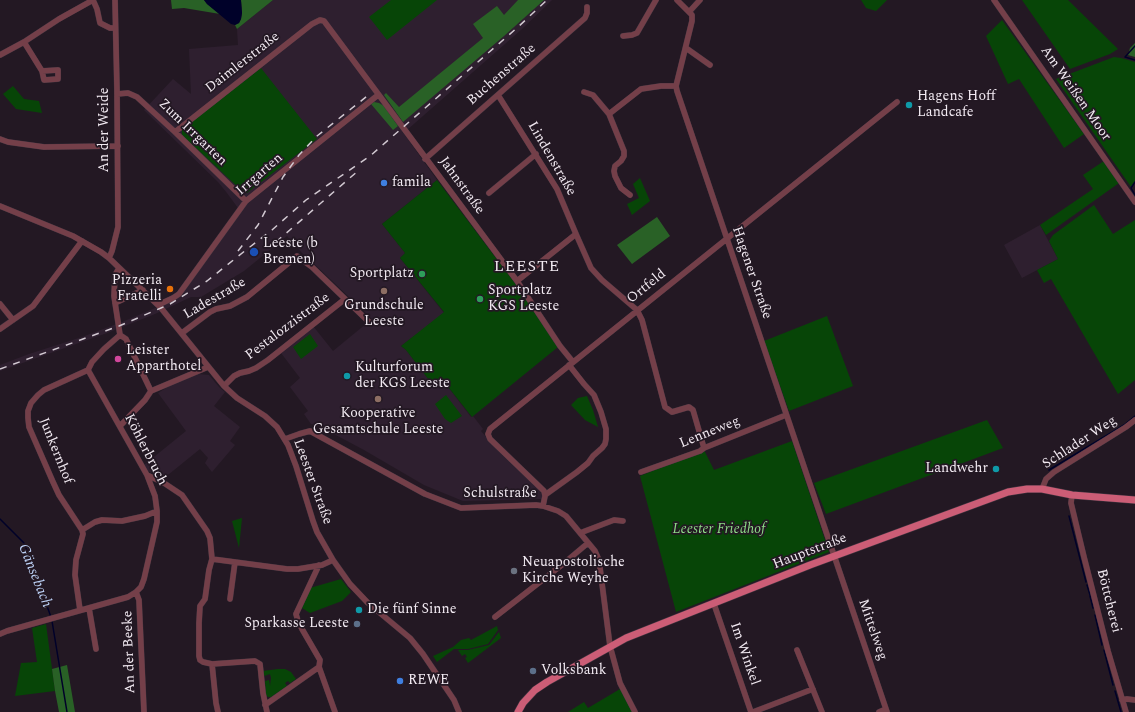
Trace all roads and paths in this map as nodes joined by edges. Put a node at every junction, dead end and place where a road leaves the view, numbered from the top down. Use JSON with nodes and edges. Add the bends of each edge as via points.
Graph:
{"nodes":[{"id":1,"x":93,"y":0,"type":"edge"},
{"id":2,"x":115,"y":0,"type":"edge"},
{"id":3,"x":656,"y":0,"type":"edge"},
{"id":4,"x":677,"y":0,"type":"edge"},
{"id":5,"x":700,"y":0,"type":"edge"},
{"id":6,"x":994,"y":0,"type":"edge"},
{"id":7,"x":587,"y":7,"type":"dead end"},
{"id":8,"x":689,"y":12,"type":"junction"},
{"id":9,"x":327,"y":25,"type":"joint"},
{"id":10,"x":116,"y":28,"type":"junction"},
{"id":11,"x":623,"y":36,"type":"dead end"},
{"id":12,"x":24,"y":42,"type":"junction"},
{"id":13,"x":686,"y":48,"type":"junction"},
{"id":14,"x":0,"y":55,"type":"edge"},
{"id":15,"x":710,"y":65,"type":"dead end"},
{"id":16,"x":42,"y":71,"type":"dead end"},
{"id":17,"x":676,"y":86,"type":"junction"},
{"id":18,"x":584,"y":92,"type":"dead end"},
{"id":19,"x":117,"y":94,"type":"junction"},
{"id":20,"x":378,"y":95,"type":"junction"},
{"id":21,"x":498,"y":95,"type":"junction"},
{"id":22,"x":897,"y":102,"type":"dead end"},
{"id":23,"x":609,"y":114,"type":"junction"},
{"id":24,"x":175,"y":132,"type":"junction"},
{"id":25,"x":0,"y":139,"type":"edge"},
{"id":26,"x":118,"y":146,"type":"junction"},
{"id":27,"x":536,"y":154,"type":"junction"},
{"id":28,"x":426,"y":158,"type":"junction"},
{"id":29,"x":489,"y":193,"type":"dead end"},
{"id":30,"x":630,"y":195,"type":"dead end"},
{"id":31,"x":246,"y":201,"type":"junction"},
{"id":32,"x":1135,"y":202,"type":"edge"},
{"id":33,"x":0,"y":206,"type":"edge"},
{"id":34,"x":576,"y":234,"type":"junction"},
{"id":35,"x":727,"y":238,"type":"junction"},
{"id":36,"x":82,"y":241,"type":"junction"},
{"id":37,"x":108,"y":258,"type":"junction"},
{"id":38,"x":119,"y":268,"type":"junction"},
{"id":39,"x":517,"y":282,"type":"junction"},
{"id":40,"x":142,"y":290,"type":"junction"},
{"id":41,"x":346,"y":299,"type":"junction"},
{"id":42,"x":115,"y":303,"type":"junction"},
{"id":43,"x":0,"y":304,"type":"edge"},
{"id":44,"x":158,"y":304,"type":"junction"},
{"id":45,"x":636,"y":310,"type":"junction"},
{"id":46,"x":13,"y":320,"type":"junction"},
{"id":47,"x":369,"y":322,"type":"dead end"},
{"id":48,"x":0,"y":329,"type":"edge"},
{"id":49,"x":182,"y":333,"type":"junction"},
{"id":50,"x":120,"y":335,"type":"junction"},
{"id":51,"x":571,"y":364,"type":"junction"},
{"id":52,"x":208,"y":367,"type":"junction"},
{"id":53,"x":88,"y":370,"type":"junction"},
{"id":54,"x":224,"y":386,"type":"junction"},
{"id":55,"x":151,"y":391,"type":"junction"},
{"id":56,"x":786,"y":415,"type":"junction"},
{"id":57,"x":1135,"y":420,"type":"edge"},
{"id":58,"x":120,"y":426,"type":"junction"},
{"id":59,"x":285,"y":439,"type":"junction"},
{"id":60,"x":704,"y":448,"type":"junction"},
{"id":61,"x":642,"y":472,"type":"dead end"},
{"id":62,"x":147,"y":475,"type":"junction"},
{"id":63,"x":1042,"y":489,"type":"junction"},
{"id":64,"x":545,"y":495,"type":"junction"},
{"id":65,"x":1072,"y":495,"type":"junction"},
{"id":66,"x":1135,"y":500,"type":"edge"},
{"id":67,"x":543,"y":506,"type":"junction"},
{"id":68,"x":157,"y":511,"type":"junction"},
{"id":69,"x":145,"y":516,"type":"junction"},
{"id":70,"x":157,"y":518,"type":"junction"},
{"id":71,"x":623,"y":521,"type":"dead end"},
{"id":72,"x":82,"y":530,"type":"junction"},
{"id":73,"x":580,"y":533,"type":"junction"},
{"id":74,"x":588,"y":543,"type":"junction"},
{"id":75,"x":834,"y":556,"type":"junction"},
{"id":76,"x":212,"y":559,"type":"junction"},
{"id":77,"x":334,"y":560,"type":"junction"},
{"id":78,"x":234,"y":562,"type":"junction"},
{"id":79,"x":318,"y":565,"type":"junction"},
{"id":80,"x":136,"y":592,"type":"junction"},
{"id":81,"x":230,"y":599,"type":"dead end"},
{"id":82,"x":714,"y":604,"type":"junction"},
{"id":83,"x":89,"y":608,"type":"junction"},
{"id":84,"x":80,"y":610,"type":"junction"},
{"id":85,"x":495,"y":617,"type":"dead end"},
{"id":86,"x":0,"y":634,"type":"edge"},
{"id":87,"x":610,"y":646,"type":"junction"},
{"id":88,"x":96,"y":649,"type":"dead end"},
{"id":89,"x":797,"y":650,"type":"dead end"},
{"id":90,"x":212,"y":664,"type":"junction"},
{"id":91,"x":319,"y":667,"type":"junction"},
{"id":92,"x":813,"y":689,"type":"junction"},
{"id":93,"x":1122,"y":700,"type":"junction"},
{"id":94,"x":1135,"y":700,"type":"edge"},
{"id":95,"x":265,"y":705,"type":"junction"},
{"id":96,"x":886,"y":711,"type":"edge"},
{"id":97,"x":144,"y":712,"type":"edge"},
{"id":98,"x":218,"y":712,"type":"edge"},
{"id":99,"x":267,"y":712,"type":"edge"},
{"id":100,"x":336,"y":712,"type":"edge"},
{"id":101,"x":459,"y":712,"type":"edge"},
{"id":102,"x":518,"y":712,"type":"edge"},
{"id":103,"x":635,"y":712,"type":"edge"},
{"id":104,"x":752,"y":712,"type":"edge"},
{"id":105,"x":822,"y":712,"type":"edge"},
{"id":106,"x":879,"y":712,"type":"edge"},
{"id":107,"x":1126,"y":712,"type":"edge"}],
"edges":[{"from":1,"to":10,"type":"street","via":[[100,23]]},
{"from":1,"to":12,"type":"street"},
{"from":2,"to":10,"type":"street","name":"An der Weide"},
{"from":3,"to":11,"type":"street","via":[[637,33]]},
{"from":4,"to":8,"type":"street"},
{"from":5,"to":8,"type":"street"},
{"from":6,"to":32,"type":"street","name":"Am Weißen Moor"},
{"from":7,"to":21,"type":"street","name":"Buchenstraße","via":[[585,18]]},
{"from":8,"to":13,"type":"street","via":[[692,15],[692,22]]},
{"from":9,"to":20,"type":"street","name":"Jahnstraße"},
{"from":9,"to":24,"type":"street","name":"Daimlerstraße","via":[[320,20],[312,24]]},
{"from":10,"to":19,"type":"street","name":"An der Weide"},
{"from":12,"to":14,"type":"street"},
{"from":12,"to":16,"type":"street"},
{"from":13,"to":15,"type":"street"},
{"from":13,"to":17,"type":"street"},
{"from":17,"to":23,"type":"street","via":[[641,89]]},
{"from":17,"to":35,"type":"street","name":"Hagener Straße"},
{"from":18,"to":23,"type":"street","via":[[593,95]]},
{"from":19,"to":24,"type":"street","name":"Zum Irrgarten","via":[[128,93],[136,97]]},
{"from":19,"to":26,"type":"street","name":"An der Weide"},
{"from":20,"to":28,"type":"street","name":"Jahnstraße"},
{"from":20,"to":31,"type":"street","name":"Irrgarten"},
{"from":21,"to":27,"type":"street","name":"Lindenstraße"},
{"from":21,"to":28,"type":"street","name":"Buchenstraße"},
{"from":22,"to":35,"type":"street","name":"Ortfeld"},
{"from":23,"to":30,"type":"street","via":[[624,151],[624,156],[615,166],[615,176],[621,188]]},
{"from":24,"to":31,"type":"street","name":"Zum Irrgarten"},
{"from":25,"to":26,"type":"street","via":[[44,147]]},
{"from":26,"to":37,"type":"street","name":"An der Weide","via":[[118,227]]},
{"from":27,"to":29,"type":"street"},
{"from":27,"to":34,"type":"street","name":"Lindenstraße","via":[[557,189]]},
{"from":28,"to":39,"type":"street","name":"Jahnstraße"},
{"from":31,"to":44,"type":"street","name":"Irrgarten","via":[[186,286],[173,298]]},
{"from":33,"to":36,"type":"street","name":"Leester Straße","via":[[38,220]]},
{"from":34,"to":39,"type":"street"},
{"from":34,"to":45,"type":"street","name":"Lindenstraße","via":[[591,268]]},
{"from":35,"to":45,"type":"street","name":"Ortfeld"},
{"from":35,"to":56,"type":"street","name":"Hagener Straße"},
{"from":36,"to":37,"type":"street","name":"Leester Straße"},
{"from":36,"to":46,"type":"street","via":[[34,306]]},
{"from":37,"to":38,"type":"street","name":"Leester Straße"},
{"from":38,"to":40,"type":"street","name":"Leester Straße"},
{"from":38,"to":42,"type":"street","via":[[115,275]]},
{"from":39,"to":51,"type":"street","name":"Jahnstraße"},
{"from":40,"to":42,"type":"street"},
{"from":40,"to":44,"type":"street","name":"Leester Straße"},
{"from":41,"to":47,"type":"street","name":"Ladestraße"},
{"from":41,"to":49,"type":"street","name":"Ladestraße","via":[[297,256],[247,297],[210,312]]},
{"from":41,"to":54,"type":"street","name":"Pestalozzistraße","via":[[268,360],[256,368],[234,376]]},
{"from":42,"to":50,"type":"street"},
{"from":43,"to":46,"type":"street"},
{"from":44,"to":49,"type":"street","name":"Leester Straße"},
{"from":45,"to":51,"type":"street","name":"Ortfeld"},
{"from":45,"to":60,"type":"street","via":[[642,320],[665,407],[672,412],[689,407],[694,410]]},
{"from":46,"to":48,"type":"street"},
{"from":49,"to":52,"type":"street","name":"Leester Straße"},
{"from":50,"to":53,"type":"street","via":[[92,362]]},
{"from":50,"to":55,"type":"street","via":[[126,339]]},
{"from":51,"to":64,"type":"street","name":"Jahnstraße","via":[[594,395],[606,429],[606,439],[602,448],[588,463]]},
{"from":51,"to":64,"type":"street","name":"Ortfeld","via":[[490,429],[488,434]]},
{"from":52,"to":54,"type":"street","name":"Leester Straße"},
{"from":52,"to":55,"type":"street"},
{"from":53,"to":58,"type":"street","name":"Köhlerbruch"},
{"from":53,"to":72,"type":"street","name":"Junkernhof","via":[[44,390],[31,403],[28,411],[29,427],[52,482]]},
{"from":54,"to":59,"type":"street","name":"Leester Straße","via":[[237,398],[265,416]]},
{"from":55,"to":58,"type":"street","via":[[146,400]]},
{"from":56,"to":60,"type":"street","name":"Lenneweg"},
{"from":56,"to":75,"type":"street","name":"Hagener Straße"},
{"from":57,"to":63,"type":"street","name":"Schlader Weg","via":[[1054,472],[1046,479]]},
{"from":58,"to":62,"type":"street","name":"Köhlerbruch"},
{"from":59,"to":67,"type":"street","name":"Schulstraße","via":[[310,431],[430,496],[461,508]]},
{"from":59,"to":77,"type":"street","name":"Leester Straße","via":[[317,532]]},
{"from":60,"to":61,"type":"street","name":"Lenneweg"},
{"from":62,"to":68,"type":"street","name":"Köhlerbruch","via":[[155,496]]},
{"from":62,"to":76,"type":"street","via":[[182,496],[207,531]]},
{"from":63,"to":65,"type":"main road","name":"Hauptstraße"},
{"from":63,"to":75,"type":"main road","name":"Hauptstraße","via":[[1008,492]]},
{"from":64,"to":67,"type":"street"},
{"from":65,"to":66,"type":"main road","name":"Hauptstraße"},
{"from":65,"to":93,"type":"street","name":"Böttcherei","via":[[1071,503]]},
{"from":67,"to":73,"type":"street","name":"Schulstraße","via":[[566,516]]},
{"from":68,"to":69,"type":"street"},
{"from":68,"to":70,"type":"street","name":"Köhlerbruch"},
{"from":69,"to":70,"type":"street"},
{"from":69,"to":72,"type":"street","via":[[122,521],[102,520]]},
{"from":70,"to":80,"type":"street","name":"Köhlerbruch","via":[[144,579]]},
{"from":71,"to":73,"type":"street","via":[[614,520]]},
{"from":72,"to":84,"type":"street","via":[[75,576]]},
{"from":73,"to":74,"type":"street","name":"Schulstraße"},
{"from":74,"to":85,"type":"street"},
{"from":74,"to":87,"type":"street","name":"Schulstraße","via":[[595,551],[601,567]]},
{"from":75,"to":82,"type":"main road","name":"Hauptstraße"},
{"from":75,"to":96,"type":"street","name":"Mittelweg"},
{"from":76,"to":78,"type":"street"},
{"from":76,"to":90,"type":"street","via":[[205,599],[200,606],[199,623],[200,660]]},
{"from":77,"to":79,"type":"street"},
{"from":77,"to":101,"type":"street","name":"Leester Straße","via":[[350,584],[368,603],[410,638],[424,654]]},
{"from":78,"to":79,"type":"street","via":[[287,570]]},
{"from":78,"to":81,"type":"street"},
{"from":79,"to":91,"type":"street","via":[[296,614],[320,660]]},
{"from":80,"to":83,"type":"street","via":[[128,597]]},
{"from":80,"to":97,"type":"street","name":"An der Beeke","via":[[139,600]]},
{"from":82,"to":87,"type":"main road","name":"Hauptstraße"},
{"from":82,"to":104,"type":"street","name":"Im Winkel"},
{"from":83,"to":84,"type":"street"},
{"from":83,"to":88,"type":"street"},
{"from":84,"to":86,"type":"street"},
{"from":87,"to":102,"type":"main road","name":"Hauptstraße","via":[[535,690]]},
{"from":87,"to":103,"type":"street","name":"Schulstraße","via":[[620,683]]},
{"from":89,"to":92,"type":"street"},
{"from":90,"to":95,"type":"street","via":[[255,661],[260,664]]},
{"from":90,"to":98,"type":"street"},
{"from":91,"to":95,"type":"street"},
{"from":91,"to":100,"type":"street"},
{"from":92,"to":104,"type":"street"},
{"from":92,"to":105,"type":"street"},
{"from":93,"to":94,"type":"street"},
{"from":93,"to":107,"type":"street","name":"Böttcherei"},
{"from":95,"to":99,"type":"street"},
{"from":96,"to":106,"type":"street"}]}
